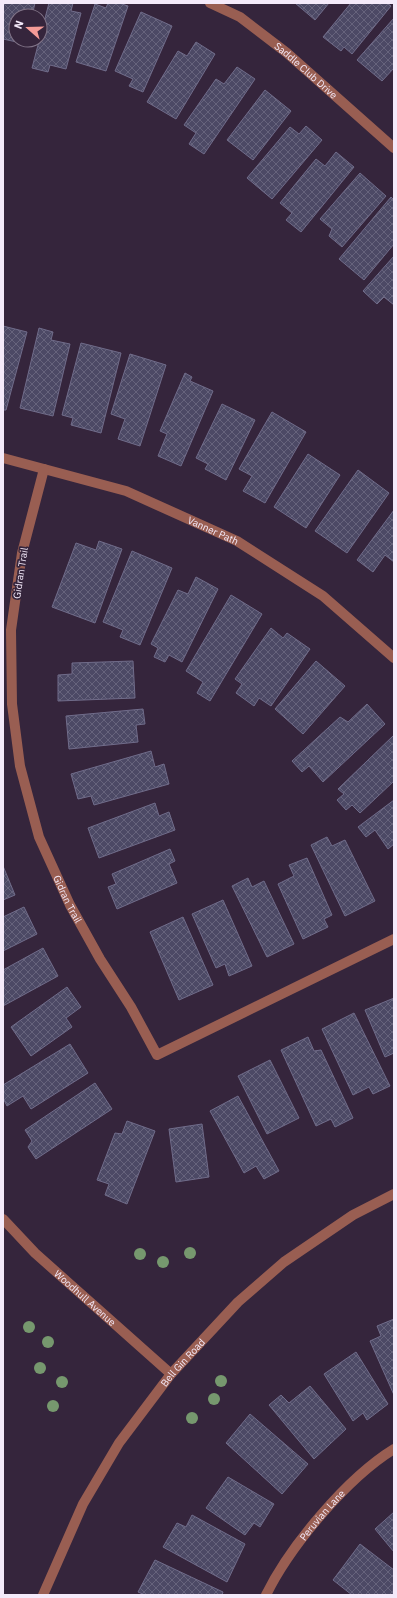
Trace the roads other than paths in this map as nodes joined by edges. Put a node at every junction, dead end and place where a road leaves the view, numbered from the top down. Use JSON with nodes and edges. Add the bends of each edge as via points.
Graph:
{"nodes":[{"id":1,"x":210,"y":3,"type":"edge"},
{"id":2,"x":394,"y":148,"type":"edge"},
{"id":3,"x":3,"y":458,"type":"edge"},
{"id":4,"x":44,"y":469,"type":"junction"},
{"id":5,"x":394,"y":658,"type":"edge"},
{"id":6,"x":394,"y":939,"type":"edge"},
{"id":7,"x":394,"y":1194,"type":"edge"},
{"id":8,"x":3,"y":1219,"type":"edge"},
{"id":9,"x":171,"y":1374,"type":"junction"},
{"id":10,"x":394,"y":1449,"type":"edge"},
{"id":11,"x":43,"y":1595,"type":"edge"},
{"id":12,"x":266,"y":1595,"type":"edge"}],
"edges":[{"from":1,"to":2,"type":"street","name":"Saddle Club Drive","via":[[240,17],[287,53]]},
{"from":3,"to":4,"type":"street","name":"Vanner Path"},
{"from":4,"to":5,"type":"street","name":"Vanner Path","via":[[126,491],[237,541],[323,596]]},
{"from":4,"to":6,"type":"street","name":"Gidran Trail","via":[[22,553],[12,630],[12,704],[20,766],[38,837],[70,905],[157,1055]]},
{"from":7,"to":9,"type":"street","name":"Bell Gin Road","via":[[352,1215],[284,1262],[238,1302]]},
{"from":8,"to":9,"type":"street","name":"Woodhull Avenue","via":[[35,1253]]},
{"from":9,"to":11,"type":"street","name":"Bell Gin Road","via":[[118,1443],[83,1504]]},
{"from":10,"to":12,"type":"street","name":"Peruvian Lane","via":[[381,1457],[343,1491],[302,1539]]}]}
